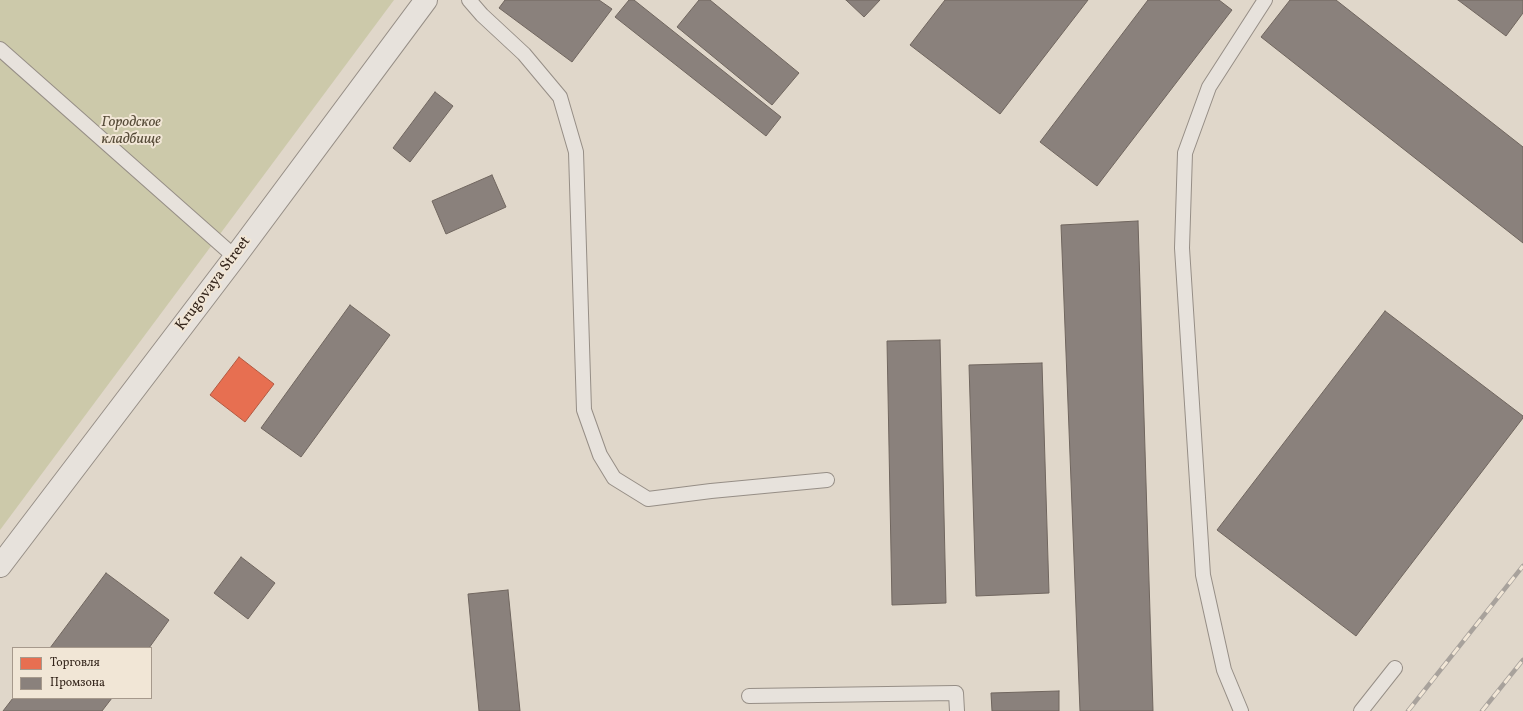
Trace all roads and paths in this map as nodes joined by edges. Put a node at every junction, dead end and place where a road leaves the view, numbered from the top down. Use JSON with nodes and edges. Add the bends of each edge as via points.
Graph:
{"nodes":[{"id":1,"x":426,"y":0,"type":"edge"},
{"id":2,"x":469,"y":0,"type":"edge"},
{"id":3,"x":1265,"y":0,"type":"edge"},
{"id":4,"x":0,"y":49,"type":"edge"},
{"id":5,"x":234,"y":257,"type":"junction"},
{"id":6,"x":827,"y":480,"type":"dead end"},
{"id":7,"x":0,"y":566,"type":"edge"},
{"id":8,"x":1395,"y":668,"type":"dead end"},
{"id":9,"x":749,"y":696,"type":"dead end"},
{"id":10,"x":957,"y":711,"type":"edge"},
{"id":11,"x":1240,"y":711,"type":"edge"},
{"id":12,"x":1361,"y":711,"type":"edge"}],
"edges":[{"from":1,"to":5,"type":"street","name":"Krugovaya Street"},
{"from":2,"to":6,"type":"lane","via":[[524,54],[560,97],[576,152],[584,410],[600,455],[614,478],[648,499]]},
{"from":3,"to":11,"type":"lane","via":[[1209,86],[1185,152],[1182,248],[1203,575],[1224,670]]},
{"from":4,"to":5,"type":"lane"},
{"from":5,"to":7,"type":"street","name":"Krugovaya Street"},
{"from":8,"to":12,"type":"lane"},
{"from":9,"to":10,"type":"lane","via":[[956,693]]}]}
